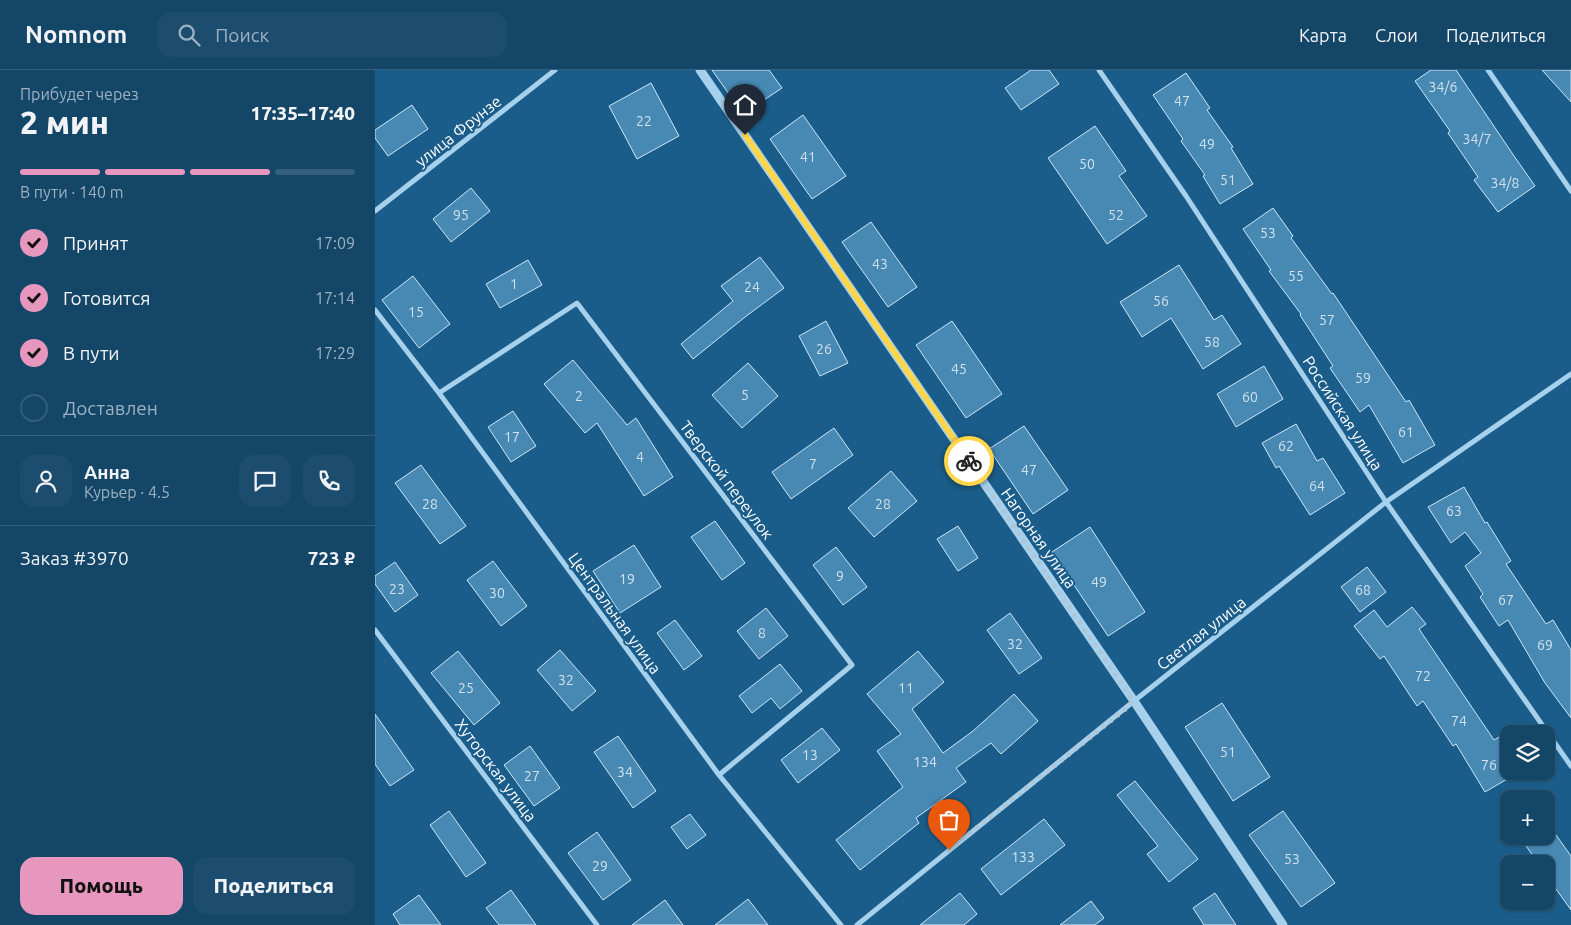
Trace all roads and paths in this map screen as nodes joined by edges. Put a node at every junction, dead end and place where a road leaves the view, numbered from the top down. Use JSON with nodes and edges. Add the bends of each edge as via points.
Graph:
{"nodes":[{"id":1,"x":555,"y":70,"type":"edge"},
{"id":2,"x":700,"y":70,"type":"edge"},
{"id":3,"x":1099,"y":70,"type":"edge"},
{"id":4,"x":1488,"y":70,"type":"edge"},
{"id":5,"x":1571,"y":191,"type":"edge"},
{"id":6,"x":375,"y":212,"type":"edge"},
{"id":7,"x":375,"y":310,"type":"edge"},
{"id":8,"x":1571,"y":374,"type":"edge"},
{"id":9,"x":439,"y":393,"type":"junction"},
{"id":10,"x":1386,"y":502,"type":"junction"},
{"id":11,"x":375,"y":630,"type":"edge"},
{"id":12,"x":1134,"y":702,"type":"junction"},
{"id":13,"x":1571,"y":766,"type":"edge"},
{"id":14,"x":719,"y":775,"type":"junction"},
{"id":15,"x":597,"y":925,"type":"edge"},
{"id":16,"x":841,"y":925,"type":"edge"},
{"id":17,"x":857,"y":925,"type":"edge"},
{"id":18,"x":1283,"y":925,"type":"edge"}],
"edges":[{"from":1,"to":6,"type":"street","name":"улица Фрунзе"},
{"from":2,"to":12,"type":"street","name":"Нагорная улица"},
{"from":3,"to":10,"type":"street","name":"Российская улица"},
{"from":4,"to":5,"type":"street"},
{"from":7,"to":9,"type":"street","name":"Центральная улица"},
{"from":8,"to":10,"type":"street","name":"Светлая улица"},
{"from":9,"to":14,"type":"street","name":"Центральная улица"},
{"from":9,"to":14,"type":"street","name":"Тверской переулок","via":[[577,303],[852,665]]},
{"from":10,"to":12,"type":"street","name":"Светлая улица"},
{"from":10,"to":13,"type":"street","name":"Российская улица"},
{"from":11,"to":15,"type":"street","name":"Хуторская улица"},
{"from":12,"to":17,"type":"street","name":"Светлая улица"},
{"from":12,"to":18,"type":"street","name":"Нагорная улица"},
{"from":14,"to":16,"type":"street","name":"Центральная улица"}]}
